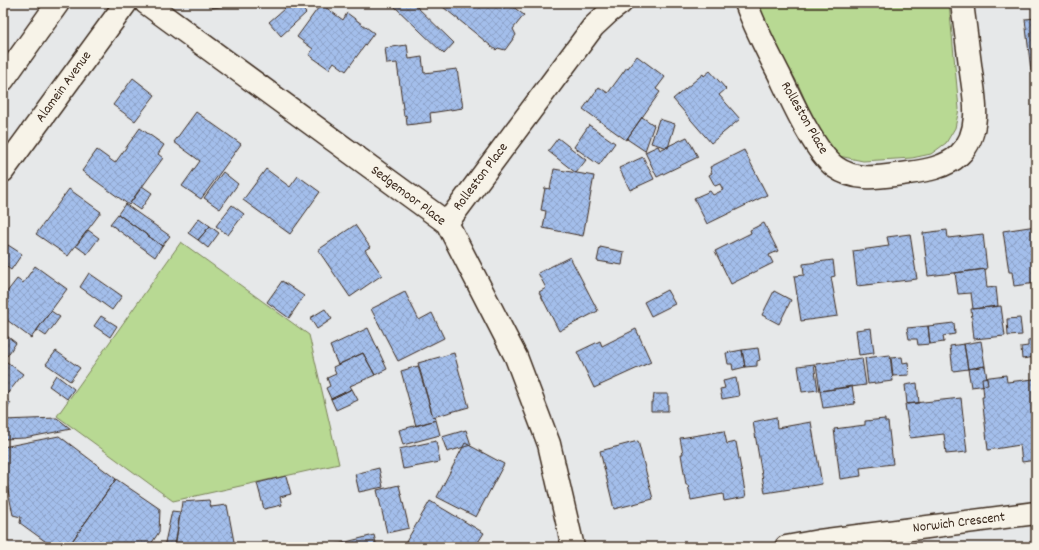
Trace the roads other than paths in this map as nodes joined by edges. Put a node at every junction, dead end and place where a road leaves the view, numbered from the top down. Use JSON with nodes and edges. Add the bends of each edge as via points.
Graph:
{"nodes":[{"id":1,"x":58,"y":3,"type":"edge"},
{"id":2,"x":126,"y":3,"type":"edge"},
{"id":3,"x":146,"y":3,"type":"edge"},
{"id":4,"x":621,"y":3,"type":"edge"},
{"id":5,"x":746,"y":3,"type":"edge"},
{"id":6,"x":962,"y":3,"type":"edge"},
{"id":7,"x":3,"y":80,"type":"edge"},
{"id":8,"x":3,"y":171,"type":"edge"},
{"id":9,"x":447,"y":223,"type":"junction"},
{"id":10,"x":1036,"y":513,"type":"edge"},
{"id":11,"x":885,"y":540,"type":"edge"},
{"id":12,"x":573,"y":547,"type":"edge"},
{"id":13,"x":786,"y":547,"type":"edge"}],
"edges":[{"from":1,"to":7,"type":"street"},
{"from":2,"to":8,"type":"street","name":"Alamein Avenue"},
{"from":3,"to":9,"type":"street","name":"Sedgemoor Place"},
{"from":4,"to":9,"type":"street","name":"Rolleston Place","via":[[593,27]]},
{"from":5,"to":6,"type":"street","name":"Rolleston Place","via":[[791,98],[822,153],[848,174],[863,178],[936,168],[960,155],[966,147],[975,117]]},
{"from":9,"to":12,"type":"street","name":"Sedgemoor Place","via":[[516,357],[549,444]]},
{"from":10,"to":11,"type":"street","name":"Norwich Crescent"},
{"from":11,"to":13,"type":"street","name":"Norwich Crescent"}]}
